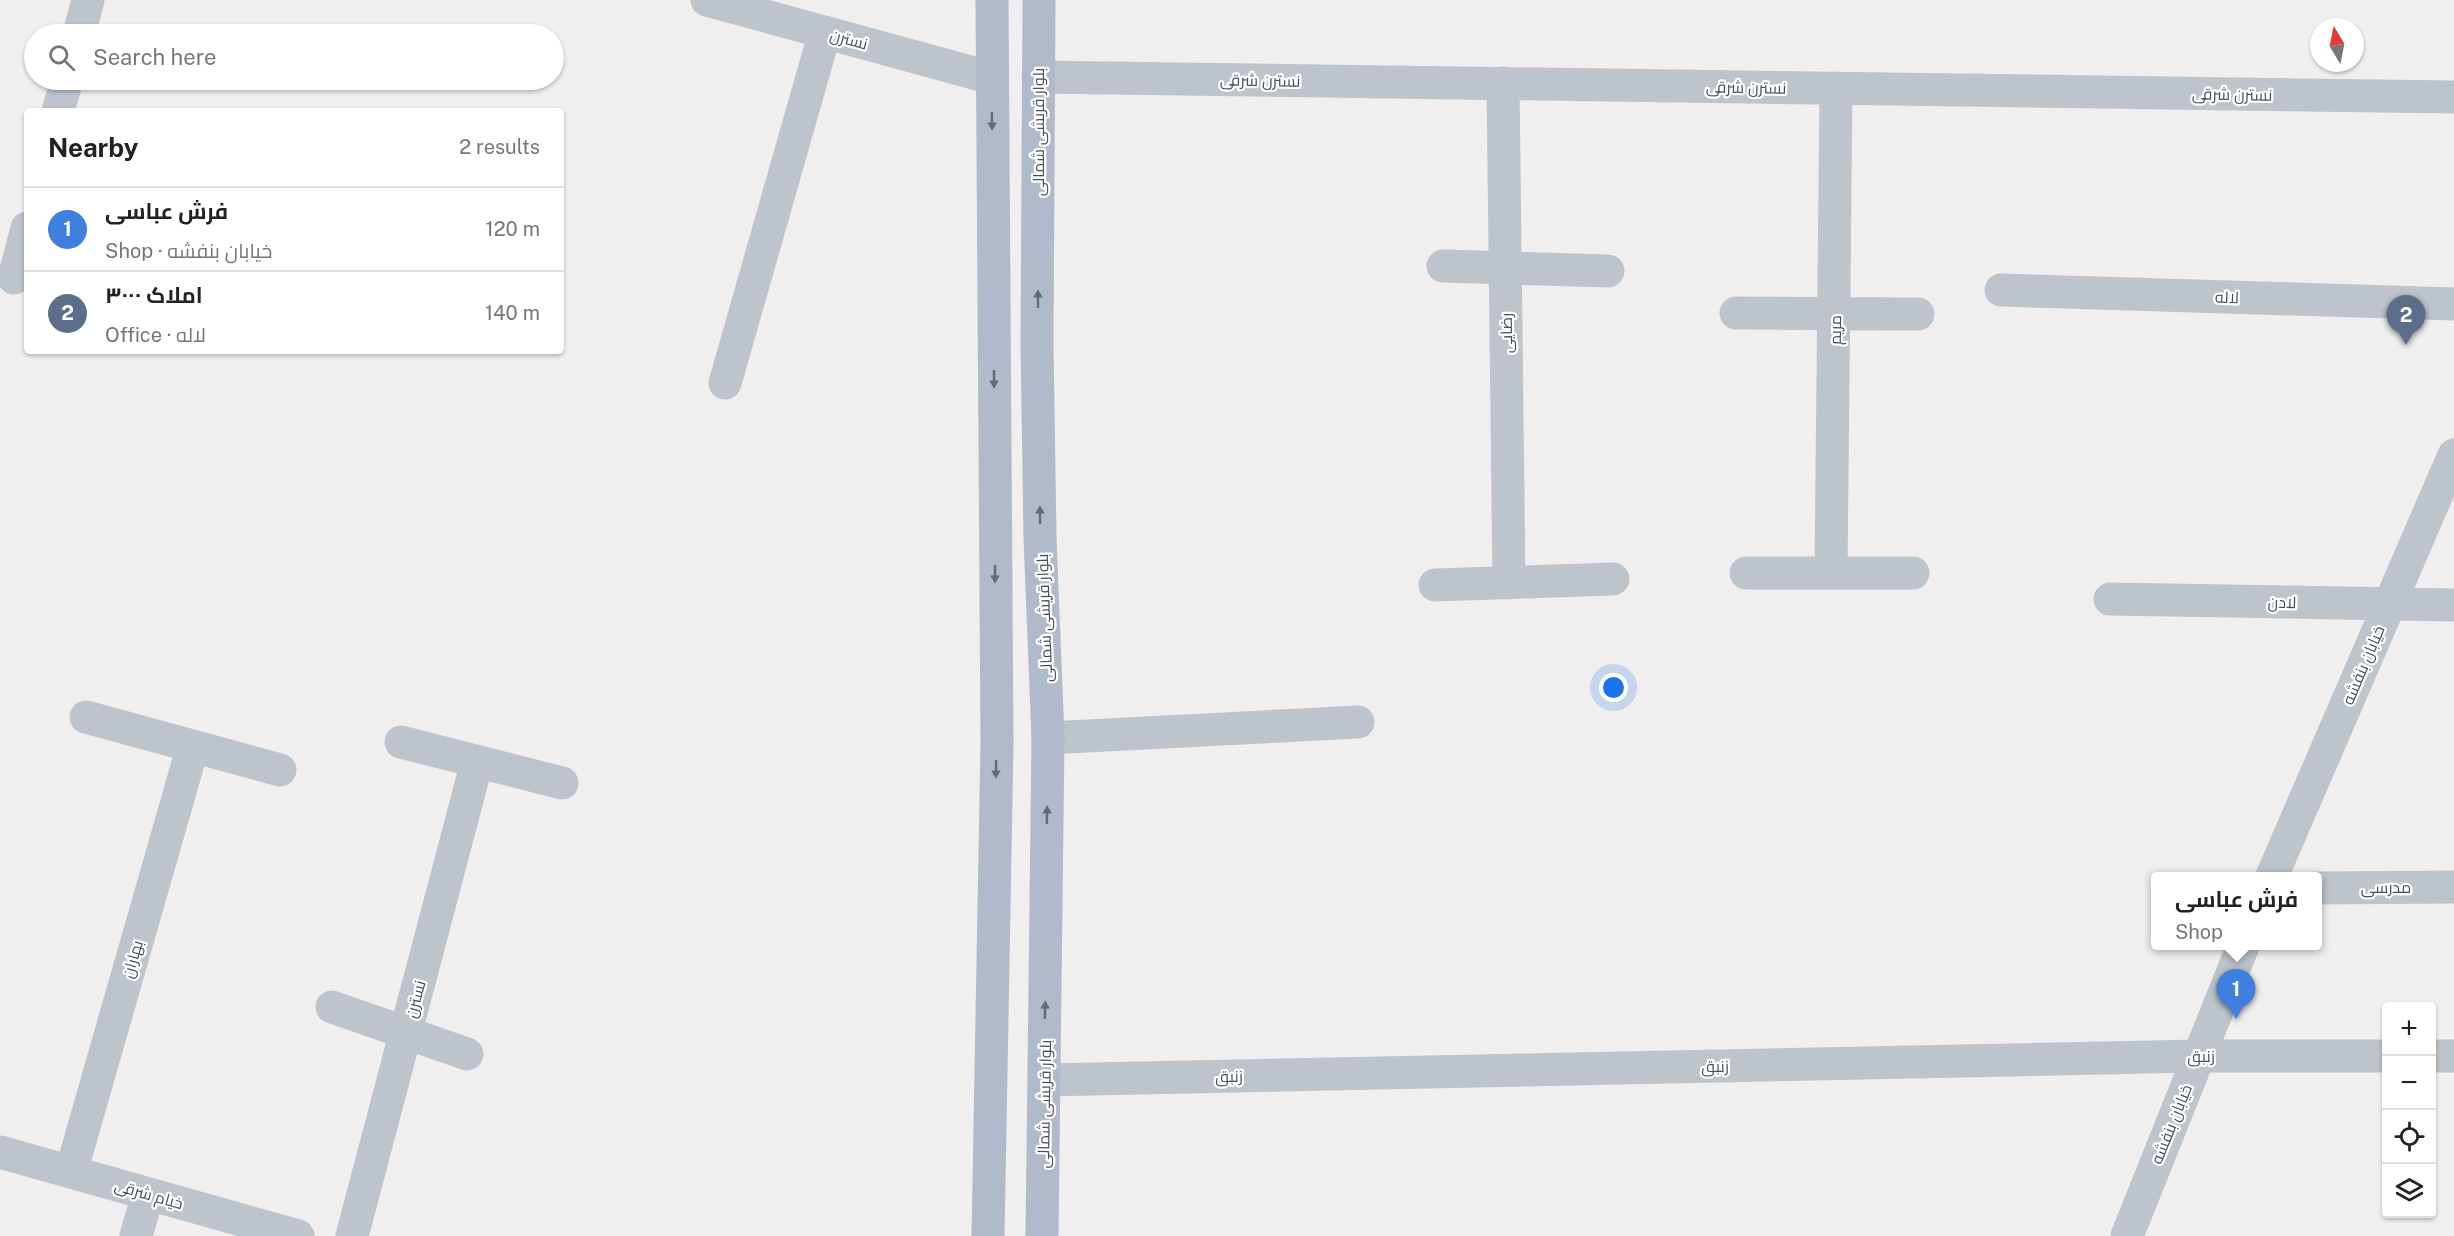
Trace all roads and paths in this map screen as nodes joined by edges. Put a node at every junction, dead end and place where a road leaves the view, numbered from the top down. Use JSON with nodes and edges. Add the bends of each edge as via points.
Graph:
{"nodes":[{"id":1,"x":88,"y":0,"type":"edge"},
{"id":2,"x":707,"y":0,"type":"edge"},
{"id":3,"x":992,"y":0,"type":"edge"},
{"id":4,"x":1039,"y":0,"type":"edge"},
{"id":5,"x":82,"y":24,"type":"edge"},
{"id":6,"x":825,"y":32,"type":"junction"},
{"id":7,"x":1038,"y":77,"type":"junction"},
{"id":8,"x":992,"y":78,"type":"junction"},
{"id":9,"x":1503,"y":83,"type":"junction"},
{"id":10,"x":1836,"y":88,"type":"junction"},
{"id":11,"x":64,"y":90,"type":"edge"},
{"id":12,"x":2454,"y":97,"type":"edge"},
{"id":13,"x":59,"y":108,"type":"edge"},
{"id":14,"x":24,"y":240,"type":"edge"},
{"id":15,"x":1443,"y":266,"type":"dead end"},
{"id":16,"x":1505,"y":267,"type":"junction"},
{"id":17,"x":1608,"y":271,"type":"dead end"},
{"id":18,"x":14,"y":278,"type":"edge"},
{"id":19,"x":2001,"y":290,"type":"dead end"},
{"id":20,"x":2454,"y":304,"type":"edge"},
{"id":21,"x":1736,"y":313,"type":"dead end"},
{"id":22,"x":1835,"y":314,"type":"junction"},
{"id":23,"x":1918,"y":314,"type":"dead end"},
{"id":24,"x":994,"y":342,"type":"junction"},
{"id":25,"x":1037,"y":343,"type":"junction"},
{"id":26,"x":725,"y":383,"type":"dead end"},
{"id":27,"x":2454,"y":454,"type":"edge"},
{"id":28,"x":1831,"y":572,"type":"junction"},
{"id":29,"x":1746,"y":573,"type":"dead end"},
{"id":30,"x":1913,"y":573,"type":"dead end"},
{"id":31,"x":1613,"y":579,"type":"dead end"},
{"id":32,"x":1509,"y":583,"type":"junction"},
{"id":33,"x":1435,"y":585,"type":"dead end"},
{"id":34,"x":2110,"y":599,"type":"dead end"},
{"id":35,"x":2389,"y":603,"type":"junction"},
{"id":36,"x":2454,"y":605,"type":"edge"},
{"id":37,"x":86,"y":717,"type":"dead end"},
{"id":38,"x":1358,"y":722,"type":"dead end"},
{"id":39,"x":1048,"y":738,"type":"junction"},
{"id":40,"x":401,"y":742,"type":"dead end"},
{"id":41,"x":193,"y":746,"type":"junction"},
{"id":42,"x":477,"y":762,"type":"junction"},
{"id":43,"x":280,"y":770,"type":"dead end"},
{"id":44,"x":562,"y":783,"type":"dead end"},
{"id":45,"x":2274,"y":872,"type":"edge"},
{"id":46,"x":2454,"y":887,"type":"edge"},
{"id":47,"x":2322,"y":888,"type":"edge"},
{"id":48,"x":2241,"y":950,"type":"edge"},
{"id":49,"x":332,"y":1006,"type":"dead end"},
{"id":50,"x":406,"y":1033,"type":"junction"},
{"id":51,"x":467,"y":1054,"type":"dead end"},
{"id":52,"x":2198,"y":1056,"type":"junction"},
{"id":53,"x":2382,"y":1056,"type":"edge"},
{"id":54,"x":2436,"y":1056,"type":"edge"},
{"id":55,"x":2454,"y":1056,"type":"edge"},
{"id":56,"x":1044,"y":1080,"type":"junction"},
{"id":57,"x":0,"y":1152,"type":"edge"},
{"id":58,"x":71,"y":1172,"type":"junction"},
{"id":59,"x":148,"y":1194,"type":"junction"},
{"id":60,"x":136,"y":1236,"type":"edge"},
{"id":61,"x":298,"y":1236,"type":"edge"},
{"id":62,"x":352,"y":1236,"type":"edge"},
{"id":63,"x":988,"y":1236,"type":"edge"},
{"id":64,"x":1042,"y":1236,"type":"edge"},
{"id":65,"x":2127,"y":1236,"type":"edge"}],
"edges":[{"from":1,"to":5,"type":"street"},
{"from":2,"to":6,"type":"street","name":"نسترن"},
{"from":3,"to":8,"type":"main road"},
{"from":4,"to":7,"type":"main road","name":"بلوار قریشی شمالی"},
{"from":6,"to":8,"type":"street","name":"نسترن"},
{"from":6,"to":26,"type":"street"},
{"from":7,"to":9,"type":"street","name":"نسترن شرقی"},
{"from":25,"to":7,"type":"main road","name":"بلوار قریشی شمالی","one_way":true},
{"from":8,"to":24,"type":"main road","one_way":true},
{"from":9,"to":10,"type":"street","name":"نسترن شرقی"},
{"from":9,"to":16,"type":"street","name":"رضایی"},
{"from":10,"to":12,"type":"street","name":"نسترن شرقی"},
{"from":10,"to":22,"type":"street","name":"مریم"},
{"from":11,"to":13,"type":"street"},
{"from":14,"to":18,"type":"street"},
{"from":15,"to":16,"type":"street"},
{"from":16,"to":17,"type":"street"},
{"from":16,"to":32,"type":"street","name":"رضایی"},
{"from":19,"to":20,"type":"street","name":"لاله"},
{"from":21,"to":22,"type":"street"},
{"from":22,"to":23,"type":"street"},
{"from":22,"to":28,"type":"street","name":"مریم"},
{"from":24,"to":25,"type":"main road"},
{"from":24,"to":63,"type":"main road","one_way":true,"via":[[997,744]]},
{"from":39,"to":25,"type":"main road","name":"بلوار قریشی شمالی","one_way":true},
{"from":27,"to":35,"type":"street","name":"خیابان بنفشه"},
{"from":28,"to":29,"type":"street"},
{"from":28,"to":30,"type":"street"},
{"from":31,"to":32,"type":"street"},
{"from":32,"to":33,"type":"street"},
{"from":34,"to":35,"type":"street","name":"لادن"},
{"from":35,"to":36,"type":"street","name":"لادن"},
{"from":35,"to":45,"type":"street","name":"خیابان بنفشه"},
{"from":37,"to":41,"type":"street"},
{"from":38,"to":39,"type":"street"},
{"from":56,"to":39,"type":"main road","name":"بلوار قریشی شمالی","one_way":true},
{"from":40,"to":42,"type":"street"},
{"from":41,"to":43,"type":"street"},
{"from":41,"to":58,"type":"street","name":"بهاران"},
{"from":42,"to":44,"type":"street"},
{"from":42,"to":50,"type":"street","name":"نسترن"},
{"from":46,"to":47,"type":"street","name":"مدرسی"},
{"from":48,"to":52,"type":"street","name":"خیابان بنفشه"},
{"from":49,"to":50,"type":"street"},
{"from":50,"to":51,"type":"street"},
{"from":50,"to":62,"type":"street","name":"نسترن"},
{"from":52,"to":53,"type":"street","name":"زنبق"},
{"from":52,"to":56,"type":"street","name":"زنبق"},
{"from":52,"to":65,"type":"street","name":"خیابان بنفشه"},
{"from":54,"to":55,"type":"street"},
{"from":56,"to":64,"type":"main road","name":"بلوار قریشی شمالی"},
{"from":57,"to":58,"type":"street","name":"خیام شرقی"},
{"from":58,"to":59,"type":"street","name":"خیام شرقی"},
{"from":59,"to":60,"type":"street"},
{"from":59,"to":61,"type":"street","name":"خیام شرقی"}]}
